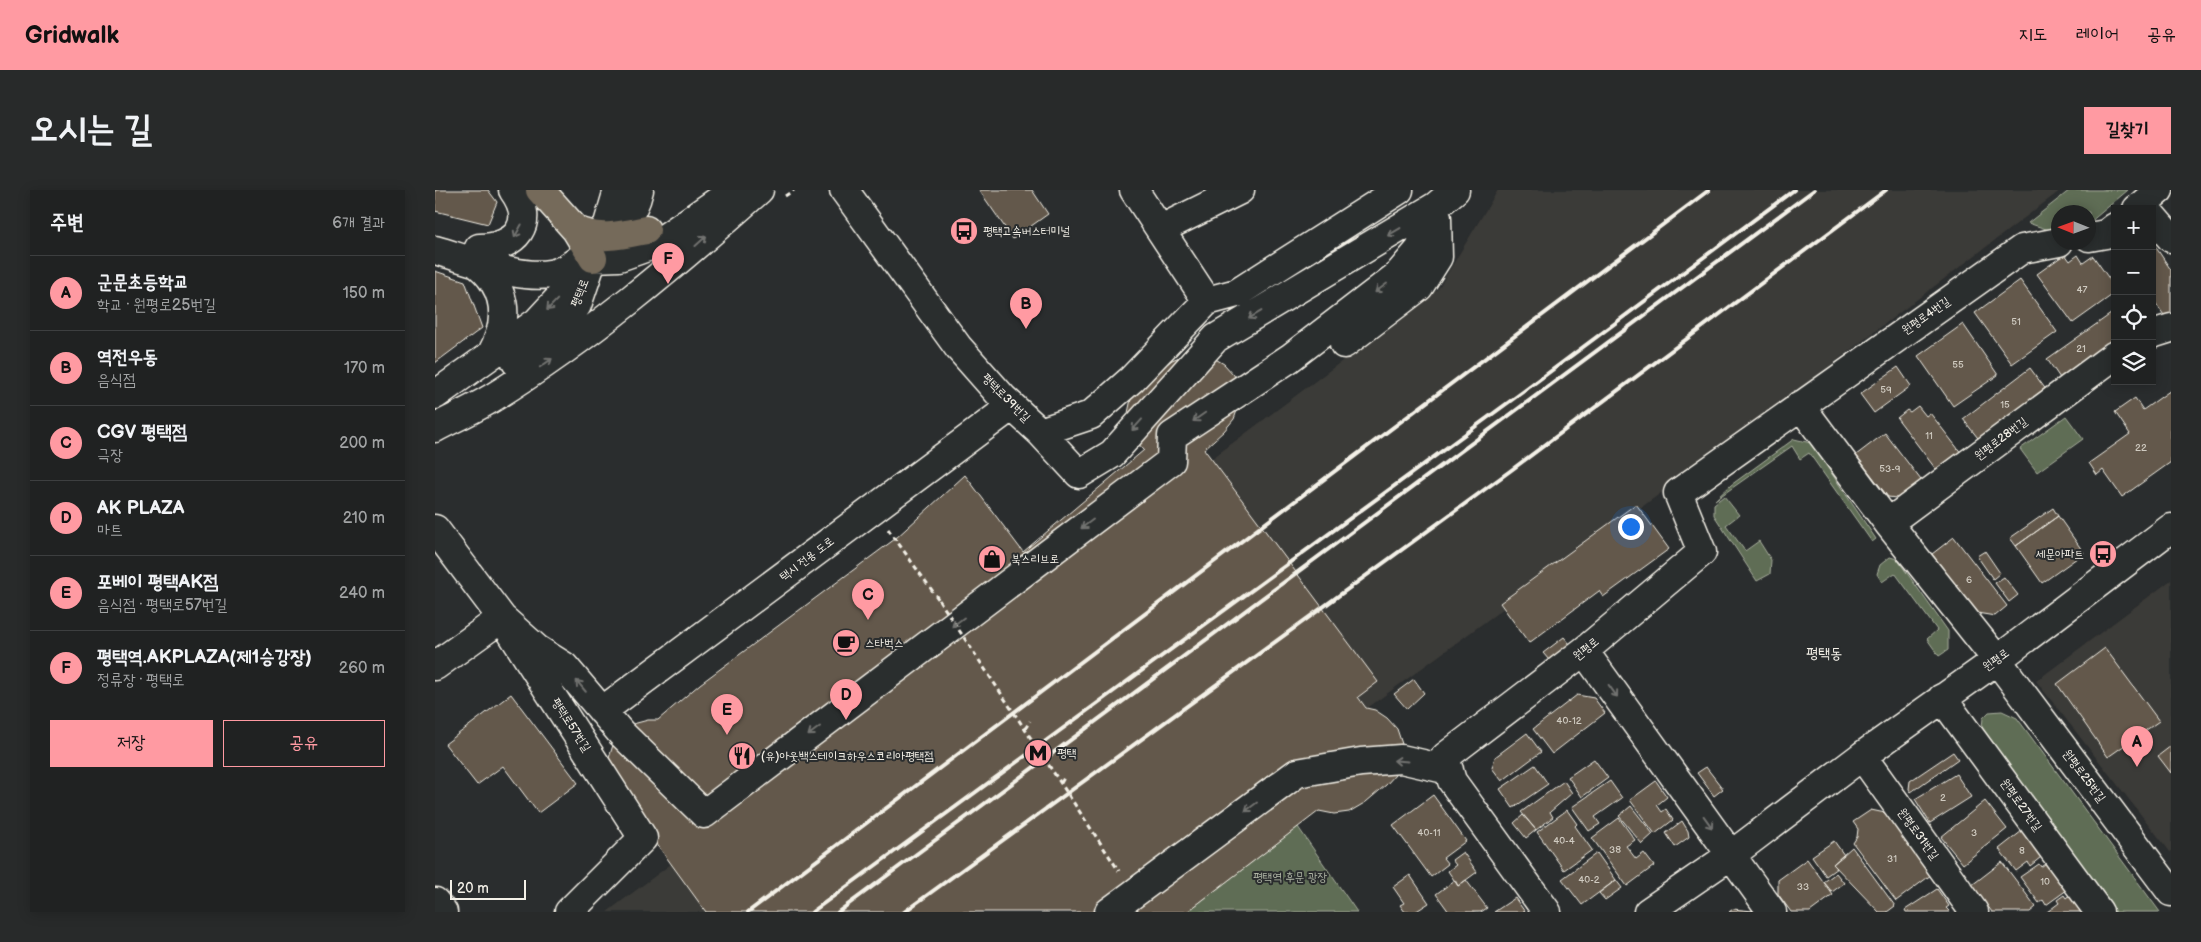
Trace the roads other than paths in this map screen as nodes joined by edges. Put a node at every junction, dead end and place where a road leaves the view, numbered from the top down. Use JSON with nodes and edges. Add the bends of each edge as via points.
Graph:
{"nodes":[{"id":1,"x":513,"y":190,"type":"edge"},
{"id":2,"x":540,"y":190,"type":"edge"},
{"id":3,"x":618,"y":190,"type":"edge"},
{"id":4,"x":639,"y":190,"type":"edge"},
{"id":5,"x":703,"y":190,"type":"edge"},
{"id":6,"x":734,"y":190,"type":"edge"},
{"id":7,"x":759,"y":190,"type":"edge"},
{"id":8,"x":844,"y":190,"type":"edge"},
{"id":9,"x":1134,"y":190,"type":"edge"},
{"id":10,"x":1240,"y":190,"type":"edge"},
{"id":11,"x":1399,"y":190,"type":"edge"},
{"id":12,"x":1446,"y":198,"type":"edge"},
{"id":13,"x":2156,"y":217,"type":"edge"},
{"id":14,"x":1161,"y":228,"type":"junction"},
{"id":15,"x":646,"y":230,"type":"joint"},
{"id":16,"x":2111,"y":230,"type":"edge"},
{"id":17,"x":435,"y":236,"type":"edge"},
{"id":18,"x":2096,"y":236,"type":"edge"},
{"id":19,"x":2171,"y":238,"type":"edge"},
{"id":20,"x":594,"y":242,"type":"junction"},
{"id":21,"x":2051,"y":244,"type":"edge"},
{"id":22,"x":435,"y":250,"type":"edge"},
{"id":23,"x":475,"y":254,"type":"junction"},
{"id":24,"x":1207,"y":301,"type":"junction"},
{"id":25,"x":2171,"y":328,"type":"edge"},
{"id":26,"x":2156,"y":333,"type":"edge"},
{"id":27,"x":1344,"y":344,"type":"dead end"},
{"id":28,"x":491,"y":355,"type":"junction"},
{"id":29,"x":2111,"y":358,"type":"edge"},
{"id":30,"x":435,"y":395,"type":"edge"},
{"id":31,"x":1800,"y":405,"type":"junction"},
{"id":32,"x":1012,"y":406,"type":"junction"},
{"id":33,"x":435,"y":424,"type":"edge"},
{"id":34,"x":435,"y":428,"type":"edge"},
{"id":35,"x":1040,"y":432,"type":"junction"},
{"id":36,"x":1888,"y":523,"type":"junction"},
{"id":37,"x":2171,"y":528,"type":"edge"},
{"id":38,"x":435,"y":529,"type":"edge"},
{"id":39,"x":502,"y":618,"type":"junction"},
{"id":40,"x":1584,"y":651,"type":"junction"},
{"id":41,"x":1997,"y":660,"type":"junction"},
{"id":42,"x":435,"y":666,"type":"edge"},
{"id":43,"x":1942,"y":698,"type":"junction"},
{"id":44,"x":602,"y":712,"type":"junction"},
{"id":45,"x":1862,"y":756,"type":"junction"},
{"id":46,"x":1449,"y":770,"type":"junction"},
{"id":47,"x":1731,"y":855,"type":"junction"},
{"id":48,"x":2171,"y":892,"type":"edge"},
{"id":49,"x":435,"y":902,"type":"edge"},
{"id":50,"x":443,"y":912,"type":"edge"},
{"id":51,"x":569,"y":912,"type":"edge"},
{"id":52,"x":1109,"y":912,"type":"edge"},
{"id":53,"x":1547,"y":912,"type":"edge"},
{"id":54,"x":1648,"y":912,"type":"edge"},
{"id":55,"x":1772,"y":912,"type":"edge"},
{"id":56,"x":1974,"y":912,"type":"edge"},
{"id":57,"x":2099,"y":912,"type":"edge"}],
"edges":[{"from":1,"to":23,"type":"street","one_way":true,"via":[[521,201],[525,216],[520,229],[508,243]]},
{"from":2,"to":20,"type":"main road"},
{"from":3,"to":20,"type":"street","via":[[608,224]]},
{"from":4,"to":20,"type":"street","via":[[633,209]]},
{"from":5,"to":15,"type":"street"},
{"from":6,"to":20,"type":"street","via":[[656,244],[619,257]]},
{"from":34,"to":7,"type":"street","one_way":true,"via":[[491,399],[561,352],[687,254]]},
{"from":8,"to":32,"type":"street","name":"평택로39번길","via":[[958,347]]},
{"from":9,"to":14,"type":"street"},
{"from":10,"to":14,"type":"street"},
{"from":11,"to":24,"type":"street","via":[[1237,293]]},
{"from":12,"to":27,"type":"street","via":[[1438,257],[1419,287]]},
{"from":12,"to":35,"type":"street","one_way":true,"via":[[1216,338],[1111,454],[1079,474]]},
{"from":12,"to":44,"type":"street","one_way":true,"via":[[1420,249],[1398,275],[1289,358],[1172,436],[1171,461],[705,814]]},
{"from":13,"to":19,"type":"street"},
{"from":14,"to":24,"type":"street"},
{"from":15,"to":20,"type":"main road"},
{"from":16,"to":18,"type":"street"},
{"from":17,"to":23,"type":"street"},
{"from":20,"to":23,"type":"street","via":[[569,261],[545,263]]},
{"from":20,"to":28,"type":"street","name":"평택로","one_way":true,"via":[[556,302],[537,322]]},
{"from":20,"to":33,"type":"street","name":"평택로","via":[[577,305],[564,324]]},
{"from":21,"to":31,"type":"street","name":"원평로4번길","via":[[2022,249]]},
{"from":22,"to":23,"type":"street"},
{"from":23,"to":28,"type":"street","via":[[493,280],[503,306],[501,337]]},
{"from":24,"to":35,"type":"street","name":"평택로39번길","via":[[1132,379],[1091,414]]},
{"from":25,"to":26,"type":"street"},
{"from":28,"to":30,"type":"street","name":"평택로"},
{"from":29,"to":36,"type":"street","name":"원평로28번길"},
{"from":31,"to":36,"type":"street"},
{"from":31,"to":40,"type":"street","name":"원평로","via":[[1678,493],[1702,552]]},
{"from":32,"to":35,"type":"street","name":"평택로39번길"},
{"from":32,"to":44,"type":"street","name":"택시 전용 도로"},
{"from":36,"to":41,"type":"street"},
{"from":37,"to":41,"type":"street","name":"원평로"},
{"from":38,"to":39,"type":"street","name":"평택로57번길"},
{"from":39,"to":42,"type":"street"},
{"from":44,"to":39,"type":"street","one_way":true,"via":[[564,666],[537,650]]},
{"from":39,"to":51,"type":"street","name":"평택로57번길","via":[[643,838]]},
{"from":40,"to":46,"type":"street","name":"원평로","via":[[1445,757]]},
{"from":40,"to":47,"type":"street","one_way":true},
{"from":41,"to":43,"type":"street","name":"원평로"},
{"from":41,"to":48,"type":"street","name":"원평로25번길"},
{"from":43,"to":45,"type":"street","name":"원평로"},
{"from":43,"to":57,"type":"street","name":"원평로27번길"},
{"from":45,"to":47,"type":"street","name":"원평로"},
{"from":45,"to":56,"type":"street","name":"원평로31번길"},
{"from":46,"to":52,"type":"street","one_way":true,"via":[[1401,759],[1297,773]]},
{"from":46,"to":53,"type":"street","via":[[1452,781]]},
{"from":47,"to":54,"type":"street","name":"원평로"},
{"from":47,"to":55,"type":"street"},
{"from":49,"to":50,"type":"street"}]}
